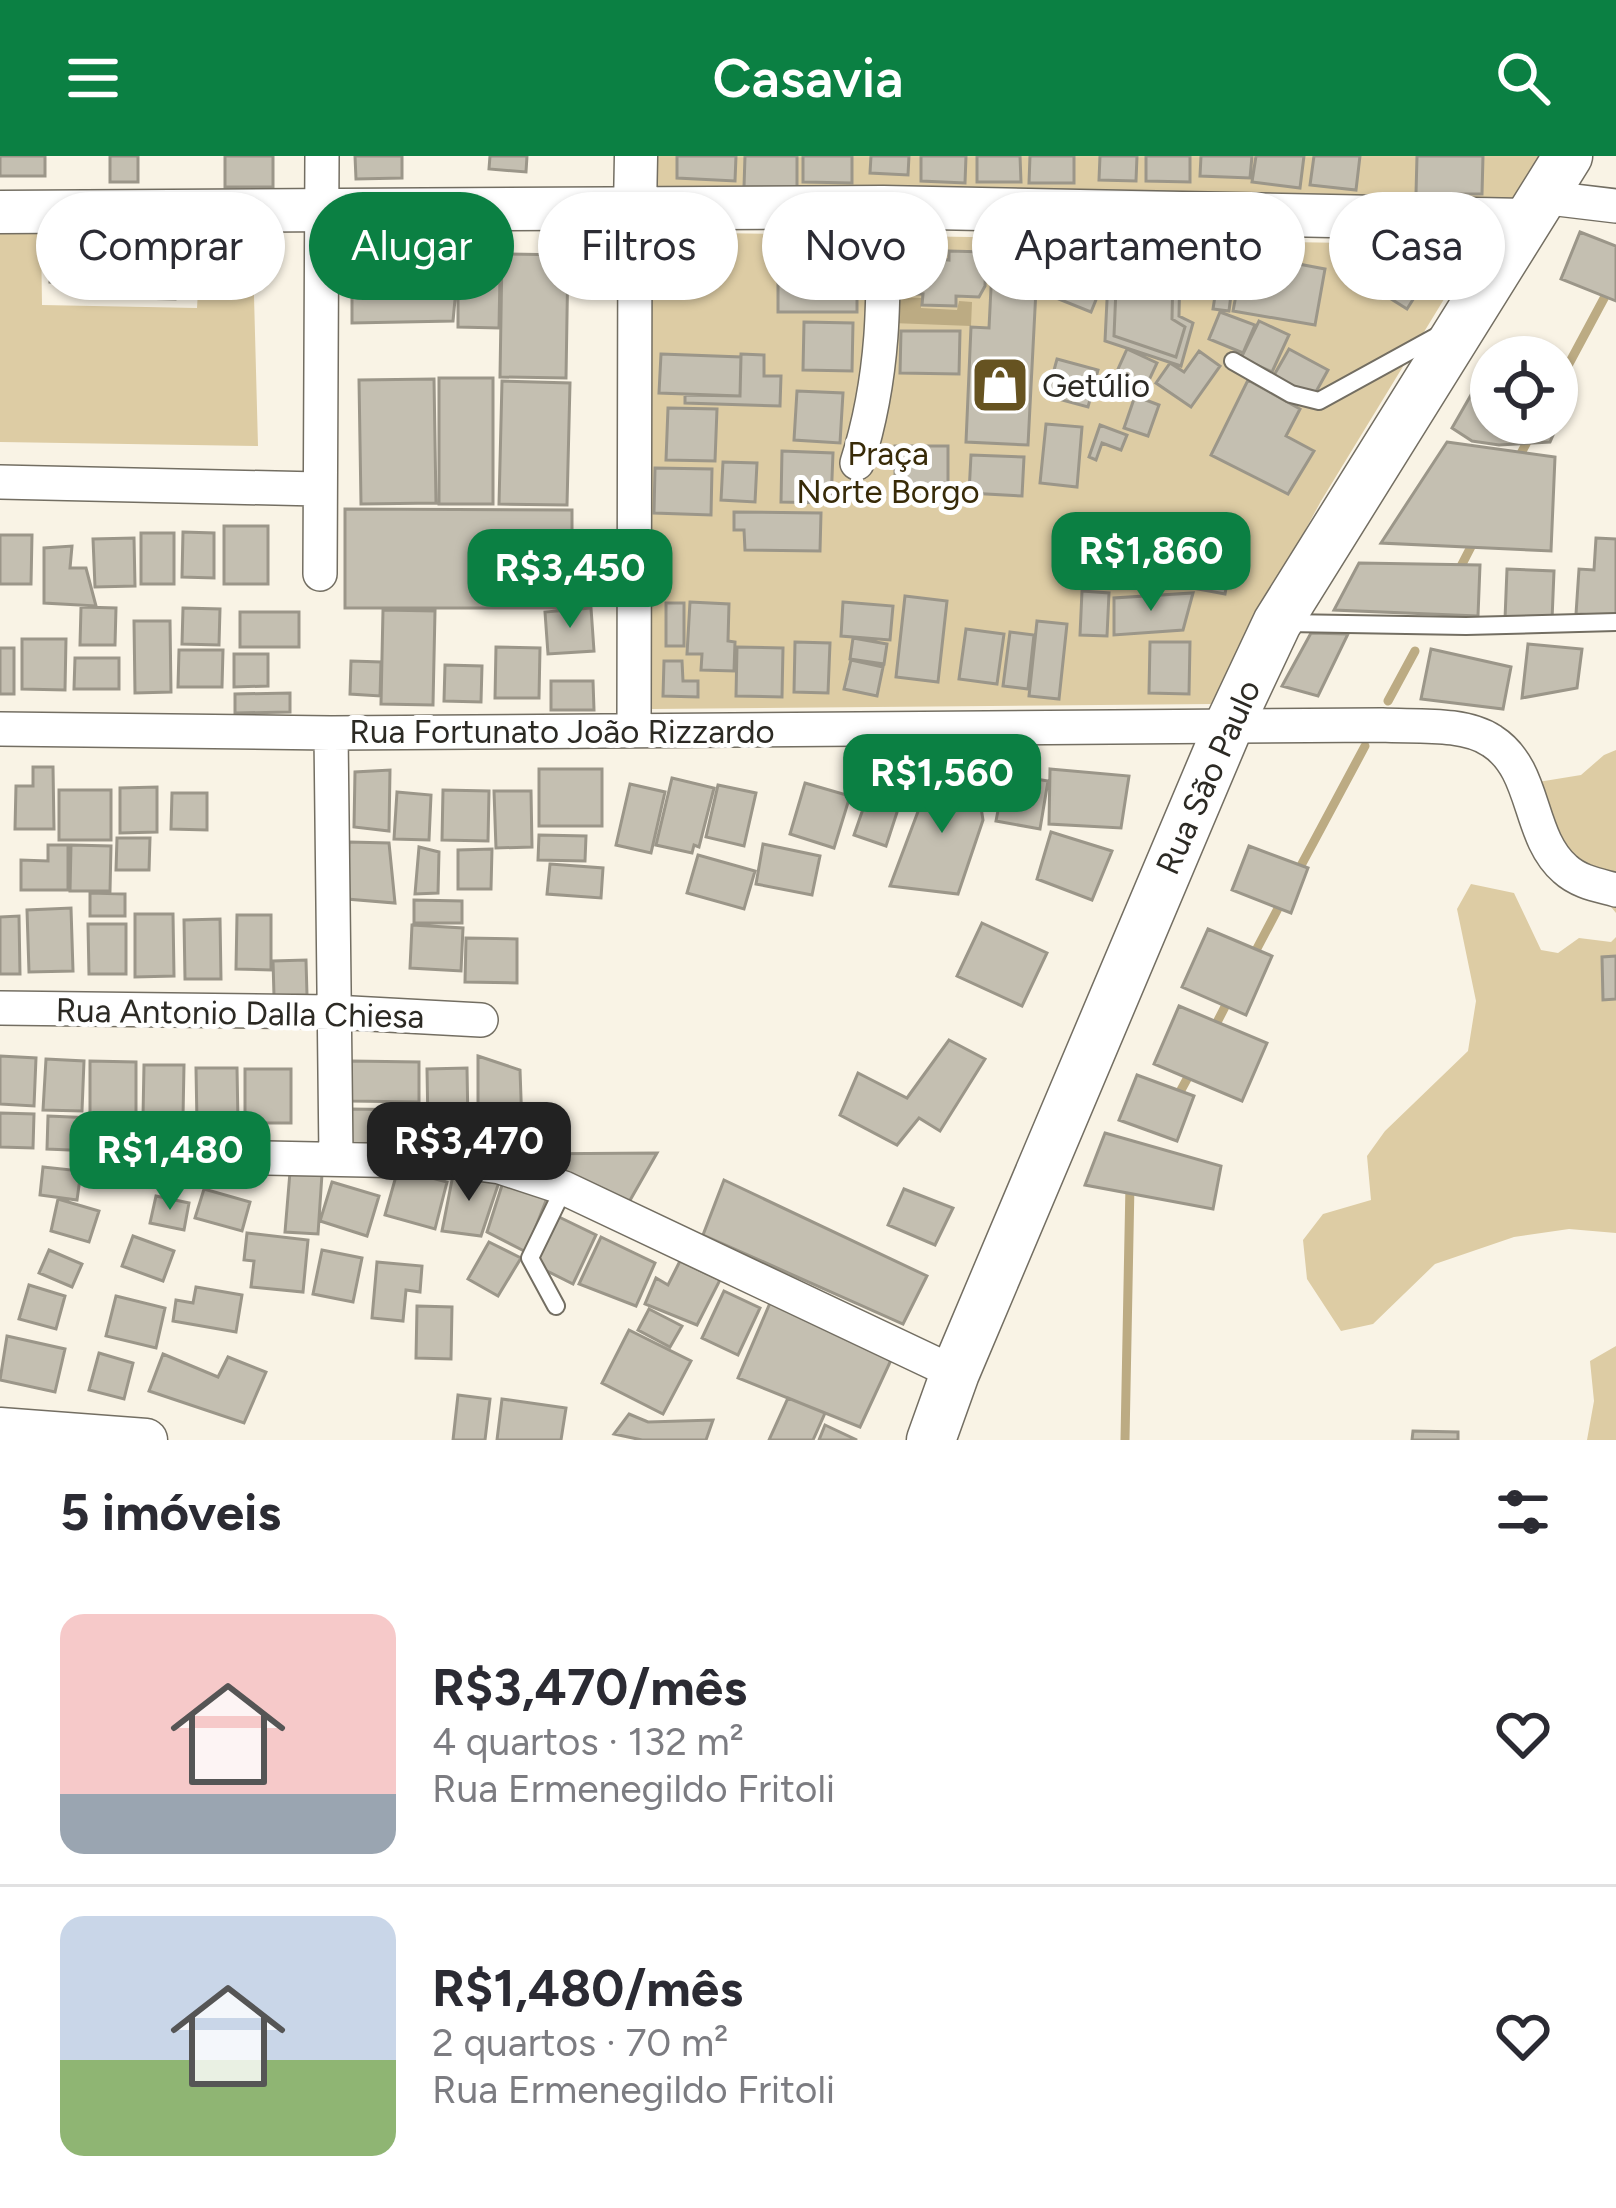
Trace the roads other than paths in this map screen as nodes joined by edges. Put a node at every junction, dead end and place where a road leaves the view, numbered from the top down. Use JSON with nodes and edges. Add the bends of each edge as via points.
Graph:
{"nodes":[{"id":1,"x":322,"y":156,"type":"edge"},
{"id":2,"x":636,"y":156,"type":"edge"},
{"id":3,"x":1568,"y":156,"type":"edge"},
{"id":4,"x":322,"y":192,"type":"edge"},
{"id":5,"x":635,"y":192,"type":"edge"},
{"id":6,"x":1616,"y":206,"type":"edge"},
{"id":7,"x":948,"y":207,"type":"edge"},
{"id":8,"x":309,"y":208,"type":"edge"},
{"id":9,"x":1534,"y":208,"type":"junction"},
{"id":10,"x":0,"y":212,"type":"edge"},
{"id":11,"x":321,"y":300,"type":"edge"},
{"id":12,"x":635,"y":300,"type":"edge"},
{"id":13,"x":881,"y":300,"type":"edge"},
{"id":14,"x":1465,"y":320,"type":"junction"},
{"id":15,"x":1233,"y":361,"type":"dead end"},
{"id":16,"x":857,"y":463,"type":"dead end"},
{"id":17,"x":0,"y":482,"type":"edge"},
{"id":18,"x":318,"y":489,"type":"junction"},
{"id":19,"x":320,"y":574,"type":"dead end"},
{"id":20,"x":1616,"y":622,"type":"edge"},
{"id":21,"x":1277,"y":623,"type":"junction"},
{"id":22,"x":1229,"y":725,"type":"junction"},
{"id":23,"x":0,"y":729,"type":"edge"},
{"id":24,"x":634,"y":730,"type":"junction"},
{"id":25,"x":331,"y":733,"type":"junction"},
{"id":26,"x":1616,"y":890,"type":"edge"},
{"id":27,"x":0,"y":1008,"type":"edge"},
{"id":28,"x":332,"y":1012,"type":"junction"},
{"id":29,"x":481,"y":1020,"type":"dead end"},
{"id":30,"x":115,"y":1155,"type":"dead end"},
{"id":31,"x":336,"y":1157,"type":"junction"},
{"id":32,"x":564,"y":1188,"type":"junction"},
{"id":33,"x":556,"y":1306,"type":"dead end"},
{"id":34,"x":955,"y":1373,"type":"junction"},
{"id":35,"x":0,"y":1429,"type":"edge"},
{"id":36,"x":146,"y":1440,"type":"edge"},
{"id":37,"x":931,"y":1440,"type":"edge"}],
"edges":[{"from":1,"to":4,"type":"street"},
{"from":2,"to":5,"type":"street"},
{"from":3,"to":9,"type":"main road","name":"Rua São Paulo"},
{"from":6,"to":9,"type":"street"},
{"from":7,"to":9,"type":"street"},
{"from":8,"to":10,"type":"street"},
{"from":9,"to":14,"type":"main road","name":"Rua São Paulo"},
{"from":11,"to":18,"type":"street"},
{"from":12,"to":24,"type":"street"},
{"from":13,"to":16,"type":"street","via":[[874,411]]},
{"from":14,"to":15,"type":"lane","via":[[1319,401]]},
{"from":14,"to":21,"type":"main road","name":"Rua São Paulo"},
{"from":17,"to":18,"type":"street"},
{"from":18,"to":19,"type":"street"},
{"from":20,"to":21,"type":"lane"},
{"from":21,"to":22,"type":"main road","name":"Rua São Paulo"},
{"from":22,"to":24,"type":"street","name":"Rua Fortunato João Rizzardo"},
{"from":22,"to":26,"type":"street","name":"Rua Fortunato João Rizzardo","via":[[1382,725],[1491,740],[1511,758],[1561,867]]},
{"from":22,"to":34,"type":"main road","name":"Rua São Paulo"},
{"from":23,"to":25,"type":"street","name":"Rua Fortunato João Rizzardo"},
{"from":24,"to":25,"type":"street","name":"Rua Fortunato João Rizzardo"},
{"from":25,"to":28,"type":"street"},
{"from":27,"to":28,"type":"street","name":"Rua Antonio Dalla Chiesa"},
{"from":28,"to":29,"type":"street","name":"Rua Antonio Dalla Chiesa"},
{"from":28,"to":31,"type":"street"},
{"from":30,"to":31,"type":"street"},
{"from":31,"to":32,"type":"street","via":[[500,1167]]},
{"from":32,"to":33,"type":"lane","via":[[530,1258]]},
{"from":32,"to":34,"type":"street"},
{"from":34,"to":37,"type":"main road","name":"Rua São Paulo"},
{"from":35,"to":36,"type":"street"}]}
